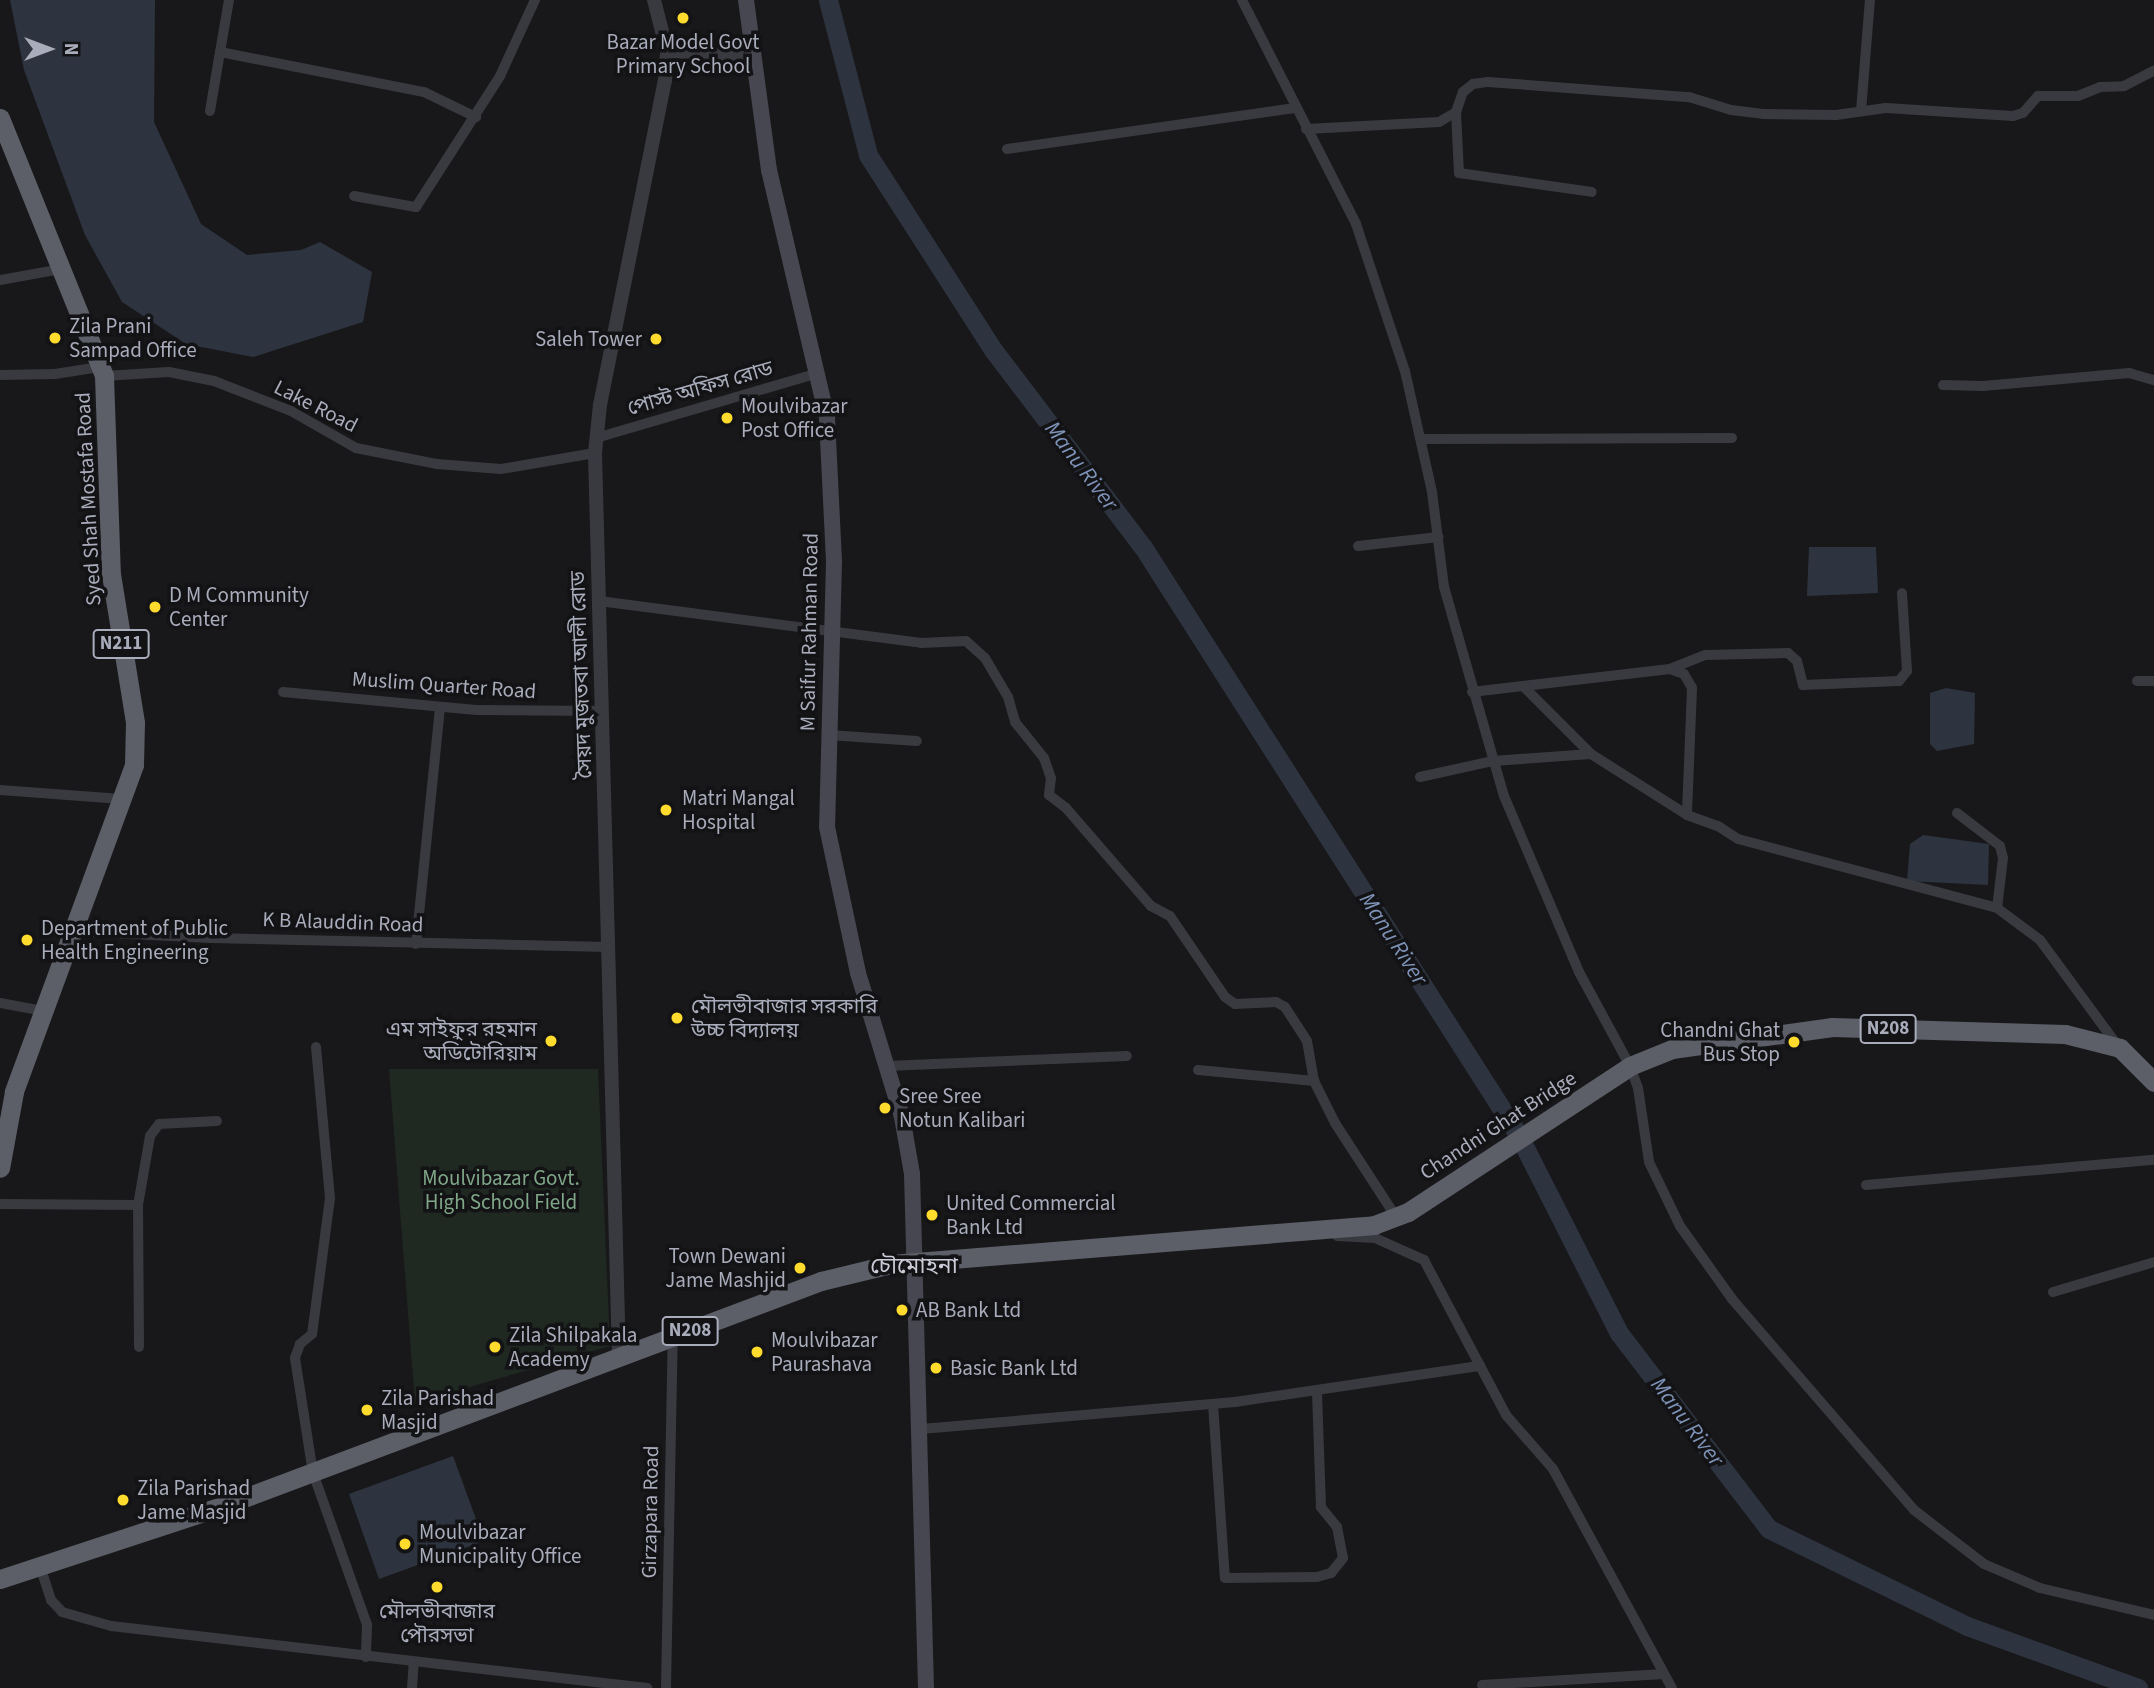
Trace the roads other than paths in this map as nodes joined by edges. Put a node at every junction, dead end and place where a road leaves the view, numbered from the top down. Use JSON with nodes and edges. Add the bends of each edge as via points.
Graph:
{"nodes":[{"id":1,"x":229,"y":0,"type":"edge"},
{"id":2,"x":536,"y":0,"type":"edge"},
{"id":3,"x":654,"y":0,"type":"edge"},
{"id":4,"x":746,"y":0,"type":"edge"},
{"id":5,"x":1242,"y":0,"type":"edge"},
{"id":6,"x":1870,"y":0,"type":"edge"},
{"id":7,"x":667,"y":51,"type":"junction"},
{"id":8,"x":220,"y":52,"type":"junction"},
{"id":9,"x":754,"y":59,"type":"junction"},
{"id":10,"x":2154,"y":71,"type":"edge"},
{"id":11,"x":1295,"y":107,"type":"junction"},
{"id":12,"x":210,"y":111,"type":"dead end"},
{"id":13,"x":1861,"y":111,"type":"junction"},
{"id":14,"x":1457,"y":112,"type":"junction"},
{"id":15,"x":476,"y":117,"type":"junction"},
{"id":16,"x":0,"y":118,"type":"edge"},
{"id":17,"x":1306,"y":129,"type":"junction"},
{"id":18,"x":1007,"y":149,"type":"dead end"},
{"id":19,"x":1592,"y":192,"type":"dead end"},
{"id":20,"x":354,"y":196,"type":"dead end"},
{"id":21,"x":62,"y":269,"type":"junction"},
{"id":22,"x":0,"y":280,"type":"edge"},
{"id":23,"x":102,"y":372,"type":"junction"},
{"id":24,"x":0,"y":374,"type":"edge"},
{"id":25,"x":815,"y":374,"type":"junction"},
{"id":26,"x":2154,"y":380,"type":"edge"},
{"id":27,"x":1943,"y":385,"type":"dead end"},
{"id":28,"x":1732,"y":438,"type":"dead end"},
{"id":29,"x":1422,"y":439,"type":"junction"},
{"id":30,"x":596,"y":445,"type":"junction"},
{"id":31,"x":1438,"y":537,"type":"junction"},
{"id":32,"x":1358,"y":546,"type":"dead end"},
{"id":33,"x":1902,"y":593,"type":"dead end"},
{"id":34,"x":599,"y":601,"type":"junction"},
{"id":35,"x":834,"y":630,"type":"junction"},
{"id":36,"x":1670,"y":669,"type":"junction"},
{"id":37,"x":2137,"y":681,"type":"dead end"},
{"id":38,"x":2154,"y":681,"type":"edge"},
{"id":39,"x":1523,"y":686,"type":"junction"},
{"id":40,"x":283,"y":692,"type":"dead end"},
{"id":41,"x":1472,"y":692,"type":"junction"},
{"id":42,"x":440,"y":707,"type":"junction"},
{"id":43,"x":603,"y":711,"type":"junction"},
{"id":44,"x":829,"y":735,"type":"junction"},
{"id":45,"x":917,"y":741,"type":"dead end"},
{"id":46,"x":1591,"y":754,"type":"junction"},
{"id":47,"x":1493,"y":761,"type":"junction"},
{"id":48,"x":1420,"y":777,"type":"dead end"},
{"id":49,"x":0,"y":790,"type":"edge"},
{"id":50,"x":122,"y":799,"type":"junction"},
{"id":51,"x":1957,"y":813,"type":"dead end"},
{"id":52,"x":1687,"y":815,"type":"junction"},
{"id":53,"x":1997,"y":908,"type":"junction"},
{"id":54,"x":75,"y":926,"type":"junction"},
{"id":55,"x":416,"y":944,"type":"junction"},
{"id":56,"x":610,"y":947,"type":"junction"},
{"id":57,"x":0,"y":1003,"type":"edge"},
{"id":58,"x":44,"y":1012,"type":"junction"},
{"id":59,"x":316,"y":1047,"type":"dead end"},
{"id":60,"x":2120,"y":1048,"type":"junction"},
{"id":61,"x":1127,"y":1056,"type":"dead end"},
{"id":62,"x":887,"y":1066,"type":"junction"},
{"id":63,"x":1198,"y":1070,"type":"dead end"},
{"id":64,"x":1621,"y":1071,"type":"junction"},
{"id":65,"x":1314,"y":1081,"type":"junction"},
{"id":66,"x":2154,"y":1082,"type":"edge"},
{"id":67,"x":216,"y":1121,"type":"dead end"},
{"id":68,"x":2154,"y":1160,"type":"edge"},
{"id":69,"x":0,"y":1168,"type":"edge"},
{"id":70,"x":1866,"y":1185,"type":"dead end"},
{"id":71,"x":0,"y":1204,"type":"edge"},
{"id":72,"x":138,"y":1205,"type":"junction"},
{"id":73,"x":1402,"y":1214,"type":"junction"},
{"id":74,"x":1292,"y":1232,"type":"junction"},
{"id":75,"x":916,"y":1262,"type":"junction"},
{"id":76,"x":2154,"y":1262,"type":"edge"},
{"id":77,"x":2053,"y":1292,"type":"dead end"},
{"id":78,"x":673,"y":1338,"type":"junction"},
{"id":79,"x":139,"y":1346,"type":"dead end"},
{"id":80,"x":619,"y":1358,"type":"junction"},
{"id":81,"x":1480,"y":1366,"type":"junction"},
{"id":82,"x":1317,"y":1390,"type":"junction"},
{"id":83,"x":1213,"y":1404,"type":"junction"},
{"id":84,"x":921,"y":1429,"type":"junction"},
{"id":85,"x":313,"y":1473,"type":"junction"},
{"id":86,"x":40,"y":1566,"type":"junction"},
{"id":87,"x":0,"y":1579,"type":"edge"},
{"id":88,"x":2154,"y":1615,"type":"edge"},
{"id":89,"x":366,"y":1657,"type":"junction"},
{"id":90,"x":414,"y":1662,"type":"junction"},
{"id":91,"x":1664,"y":1674,"type":"junction"},
{"id":92,"x":1482,"y":1685,"type":"dead end"},
{"id":93,"x":412,"y":1688,"type":"edge"},
{"id":94,"x":647,"y":1688,"type":"edge"},
{"id":95,"x":666,"y":1688,"type":"edge"},
{"id":96,"x":926,"y":1688,"type":"edge"},
{"id":97,"x":1672,"y":1688,"type":"edge"}],
"edges":[{"from":1,"to":8,"type":"street"},
{"from":2,"to":15,"type":"street"},
{"from":3,"to":7,"type":"street","name":"সৈয়দ মুজতবা আলী রোড"},
{"from":4,"to":9,"type":"main road","name":"M Saifur Rahman Road"},
{"from":5,"to":11,"type":"street"},
{"from":6,"to":13,"type":"street"},
{"from":7,"to":9,"type":"street"},
{"from":7,"to":30,"type":"street","name":"সৈয়দ মুজতবা আলী রোড"},
{"from":8,"to":12,"type":"street"},
{"from":8,"to":15,"type":"street","via":[[424,92]]},
{"from":9,"to":25,"type":"main road","name":"M Saifur Rahman Road","via":[[769,170]]},
{"from":10,"to":13,"type":"street","via":[[2124,86],[2100,87],[2078,96],[2038,96],[2013,116],[1886,108]]},
{"from":11,"to":17,"type":"street"},
{"from":11,"to":18,"type":"street"},
{"from":13,"to":14,"type":"street","via":[[1763,114],[1689,97],[1488,82],[1473,83],[1463,92]]},
{"from":14,"to":17,"type":"street","via":[[1439,122]]},
{"from":14,"to":19,"type":"street","via":[[1459,173]]},
{"from":15,"to":20,"type":"street","via":[[416,207]]},
{"from":16,"to":21,"type":"highway","name":"Syed Shah Mostafa Road","number":"N211"},
{"from":17,"to":29,"type":"street","via":[[1356,224],[1405,371]]},
{"from":21,"to":22,"type":"street"},
{"from":21,"to":23,"type":"highway","name":"Syed Shah Mostafa Road","number":"N211"},
{"from":23,"to":24,"type":"street","name":"Lake Road"},
{"from":23,"to":30,"type":"street","name":"Lake Road","via":[[169,372],[214,381],[291,411],[356,448],[437,464],[501,469]]},
{"from":23,"to":50,"type":"highway","name":"Syed Shah Mostafa Road","number":"N211","via":[[111,574],[135,723],[134,765]]},
{"from":25,"to":30,"type":"street","name":"পোস্ট অফিস রোড"},
{"from":25,"to":35,"type":"main road","name":"M Saifur Rahman Road","via":[[827,418]]},
{"from":26,"to":27,"type":"street","via":[[2129,373]]},
{"from":28,"to":29,"type":"street"},
{"from":29,"to":31,"type":"street"},
{"from":30,"to":34,"type":"street","name":"সৈয়দ মুজতবা আলী রোড"},
{"from":31,"to":32,"type":"street"},
{"from":31,"to":41,"type":"street","via":[[1444,587]]},
{"from":33,"to":36,"type":"street","via":[[1904,680],[1804,685],[1797,661],[1788,653],[1705,655]]},
{"from":34,"to":35,"type":"street"},
{"from":34,"to":43,"type":"street","name":"সৈয়দ মুজতবা আলী রোড"},
{"from":35,"to":44,"type":"main road","name":"M Saifur Rahman Road"},
{"from":35,"to":65,"type":"street","via":[[921,643],[966,641],[985,658],[1008,697],[1015,722],[1044,758],[1051,778],[1049,795],[1066,808],[1152,906],[1170,916],[1225,998],[1235,1004],[1276,1002],[1285,1007],[1307,1041]]},
{"from":36,"to":39,"type":"street"},
{"from":36,"to":52,"type":"street","via":[[1684,674],[1692,688]]},
{"from":37,"to":38,"type":"street"},
{"from":39,"to":41,"type":"street"},
{"from":39,"to":46,"type":"street"},
{"from":40,"to":42,"type":"street","name":"Muslim Quarter Road"},
{"from":41,"to":47,"type":"street"},
{"from":42,"to":43,"type":"street","name":"Muslim Quarter Road"},
{"from":42,"to":55,"type":"street"},
{"from":43,"to":56,"type":"street","name":"সৈয়দ মুজতবা আলী রোড"},
{"from":44,"to":45,"type":"street"},
{"from":44,"to":62,"type":"main road","name":"M Saifur Rahman Road","via":[[827,827],[858,973]]},
{"from":46,"to":47,"type":"street"},
{"from":46,"to":52,"type":"street"},
{"from":47,"to":48,"type":"street"},
{"from":47,"to":64,"type":"street"},
{"from":49,"to":50,"type":"street"},
{"from":50,"to":54,"type":"highway","name":"Syed Shah Mostafa Road","number":"N211"},
{"from":51,"to":53,"type":"street","via":[[2000,846],[2003,858]]},
{"from":52,"to":53,"type":"street","via":[[1763,849]]},
{"from":53,"to":60,"type":"street","via":[[2040,940]]},
{"from":54,"to":55,"type":"street","name":"K B Alauddin Road","via":[[90,932]]},
{"from":54,"to":58,"type":"highway","name":"Syed Shah Mostafa Road","number":"N211"},
{"from":55,"to":56,"type":"street","name":"K B Alauddin Road"},
{"from":56,"to":80,"type":"street","name":"সৈয়দ মুজতবা আলী রোড"},
{"from":57,"to":58,"type":"street"},
{"from":58,"to":69,"type":"highway","name":"Syed Shah Mostafa Road","number":"N211","via":[[15,1092]]},
{"from":59,"to":85,"type":"street","via":[[330,1198],[312,1334],[300,1344],[295,1358]]},
{"from":60,"to":64,"type":"highway","number":"N208","via":[[2066,1034],[1832,1027],[1672,1049]]},
{"from":60,"to":66,"type":"highway"},
{"from":61,"to":62,"type":"street"},
{"from":62,"to":75,"type":"main road","name":"M Saifur Rahman Road","via":[[912,1174]]},
{"from":63,"to":65,"type":"street"},
{"from":64,"to":73,"type":"highway","name":"Chandni Ghat Bridge","number":"N208"},
{"from":64,"to":88,"type":"street","via":[[1649,1162],[1680,1226],[1732,1299],[1914,1510],[1984,1564],[2040,1588]]},
{"from":65,"to":73,"type":"street","via":[[1335,1123]]},
{"from":67,"to":72,"type":"street","via":[[159,1124],[143,1158]]},
{"from":68,"to":70,"type":"street"},
{"from":71,"to":72,"type":"street"},
{"from":72,"to":79,"type":"street"},
{"from":73,"to":74,"type":"highway","number":"N208","via":[[1374,1225]]},
{"from":74,"to":75,"type":"highway","number":"N208"},
{"from":74,"to":81,"type":"street","via":[[1375,1238],[1424,1260]]},
{"from":75,"to":78,"type":"highway","number":"N208","via":[[821,1281]]},
{"from":75,"to":84,"type":"main road","name":"M Saifur Rahman Road"},
{"from":76,"to":77,"type":"street"},
{"from":78,"to":80,"type":"highway","number":"N208"},
{"from":78,"to":95,"type":"street","name":"Girzapara Road"},
{"from":80,"to":85,"type":"highway","number":"N208"},
{"from":81,"to":82,"type":"street"},
{"from":81,"to":91,"type":"street","via":[[1506,1415],[1553,1469]]},
{"from":82,"to":83,"type":"street"},
{"from":82,"to":83,"type":"street","via":[[1321,1507],[1337,1527],[1343,1558],[1331,1573],[1317,1577],[1225,1578]]},
{"from":83,"to":84,"type":"street"},
{"from":84,"to":96,"type":"main road","name":"M Saifur Rahman Road"},
{"from":85,"to":86,"type":"highway","number":"N208"},
{"from":85,"to":89,"type":"street","via":[[367,1625]]},
{"from":86,"to":87,"type":"highway","number":"N208"},
{"from":86,"to":89,"type":"street","via":[[51,1600],[62,1612],[76,1617],[111,1626]]},
{"from":89,"to":90,"type":"street"},
{"from":90,"to":93,"type":"street"},
{"from":90,"to":94,"type":"street"},
{"from":91,"to":92,"type":"street"},
{"from":91,"to":97,"type":"street"}]}
